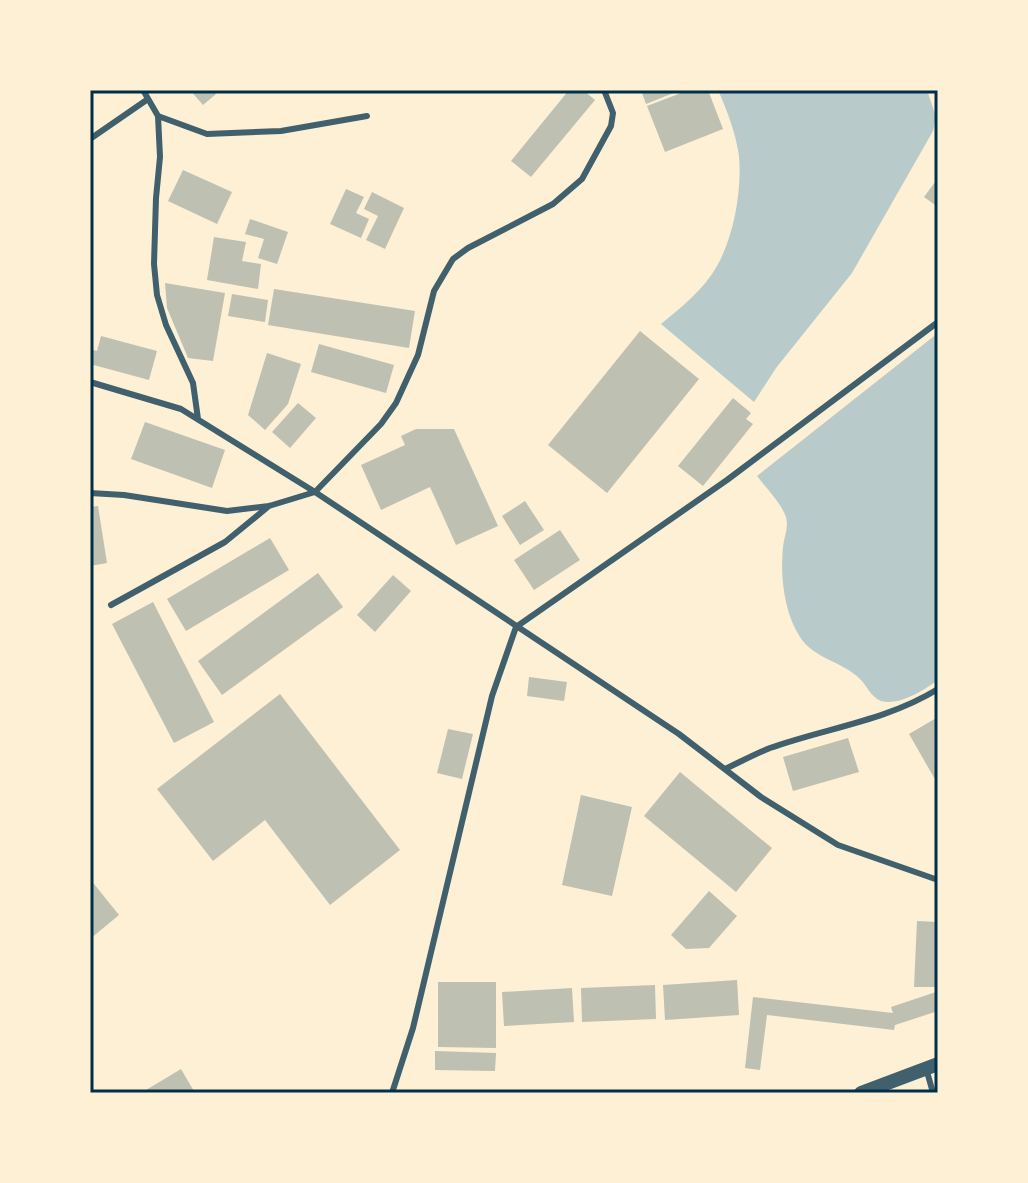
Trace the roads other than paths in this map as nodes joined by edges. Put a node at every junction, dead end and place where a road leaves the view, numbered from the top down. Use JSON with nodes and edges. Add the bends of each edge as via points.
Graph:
{"nodes":[{"id":1,"x":143,"y":90,"type":"edge"},
{"id":2,"x":604,"y":90,"type":"edge"},
{"id":3,"x":148,"y":99,"type":"junction"},
{"id":4,"x":158,"y":116,"type":"junction"},
{"id":5,"x":367,"y":116,"type":"dead end"},
{"id":6,"x":90,"y":139,"type":"edge"},
{"id":7,"x":938,"y":322,"type":"edge"},
{"id":8,"x":90,"y":382,"type":"edge"},
{"id":9,"x":198,"y":419,"type":"junction"},
{"id":10,"x":315,"y":492,"type":"junction"},
{"id":11,"x":90,"y":493,"type":"edge"},
{"id":12,"x":269,"y":506,"type":"junction"},
{"id":13,"x":111,"y":605,"type":"dead end"},
{"id":14,"x":516,"y":627,"type":"junction"},
{"id":15,"x":938,"y":689,"type":"edge"},
{"id":16,"x":725,"y":769,"type":"junction"},
{"id":17,"x":938,"y":880,"type":"edge"},
{"id":18,"x":932,"y":1066,"type":"edge"},
{"id":19,"x":392,"y":1093,"type":"edge"},
{"id":20,"x":861,"y":1093,"type":"edge"},
{"id":21,"x":933,"y":1093,"type":"edge"}],
"edges":[{"from":1,"to":3,"type":"lane"},
{"from":2,"to":10,"type":"lane","via":[[613,113],[611,126],[582,179],[553,204],[453,259],[434,291],[418,355],[396,403]]},
{"from":3,"to":4,"type":"lane"},
{"from":3,"to":6,"type":"lane"},
{"from":4,"to":5,"type":"lane","via":[[207,134],[281,131]]},
{"from":4,"to":9,"type":"lane","via":[[155,280],[166,325],[193,383]]},
{"from":7,"to":14,"type":"lane","via":[[727,480]]},
{"from":8,"to":9,"type":"lane"},
{"from":9,"to":10,"type":"lane"},
{"from":10,"to":12,"type":"lane"},
{"from":10,"to":14,"type":"lane"},
{"from":11,"to":12,"type":"lane","via":[[227,511]]},
{"from":12,"to":13,"type":"lane","via":[[225,542]]},
{"from":14,"to":16,"type":"lane"},
{"from":14,"to":19,"type":"lane","via":[[492,696],[413,1028]]},
{"from":15,"to":16,"type":"lane","via":[[874,718],[769,748]]},
{"from":16,"to":17,"type":"lane","via":[[838,845]]},
{"from":18,"to":20,"type":"street"},
{"from":18,"to":21,"type":"lane"}]}
